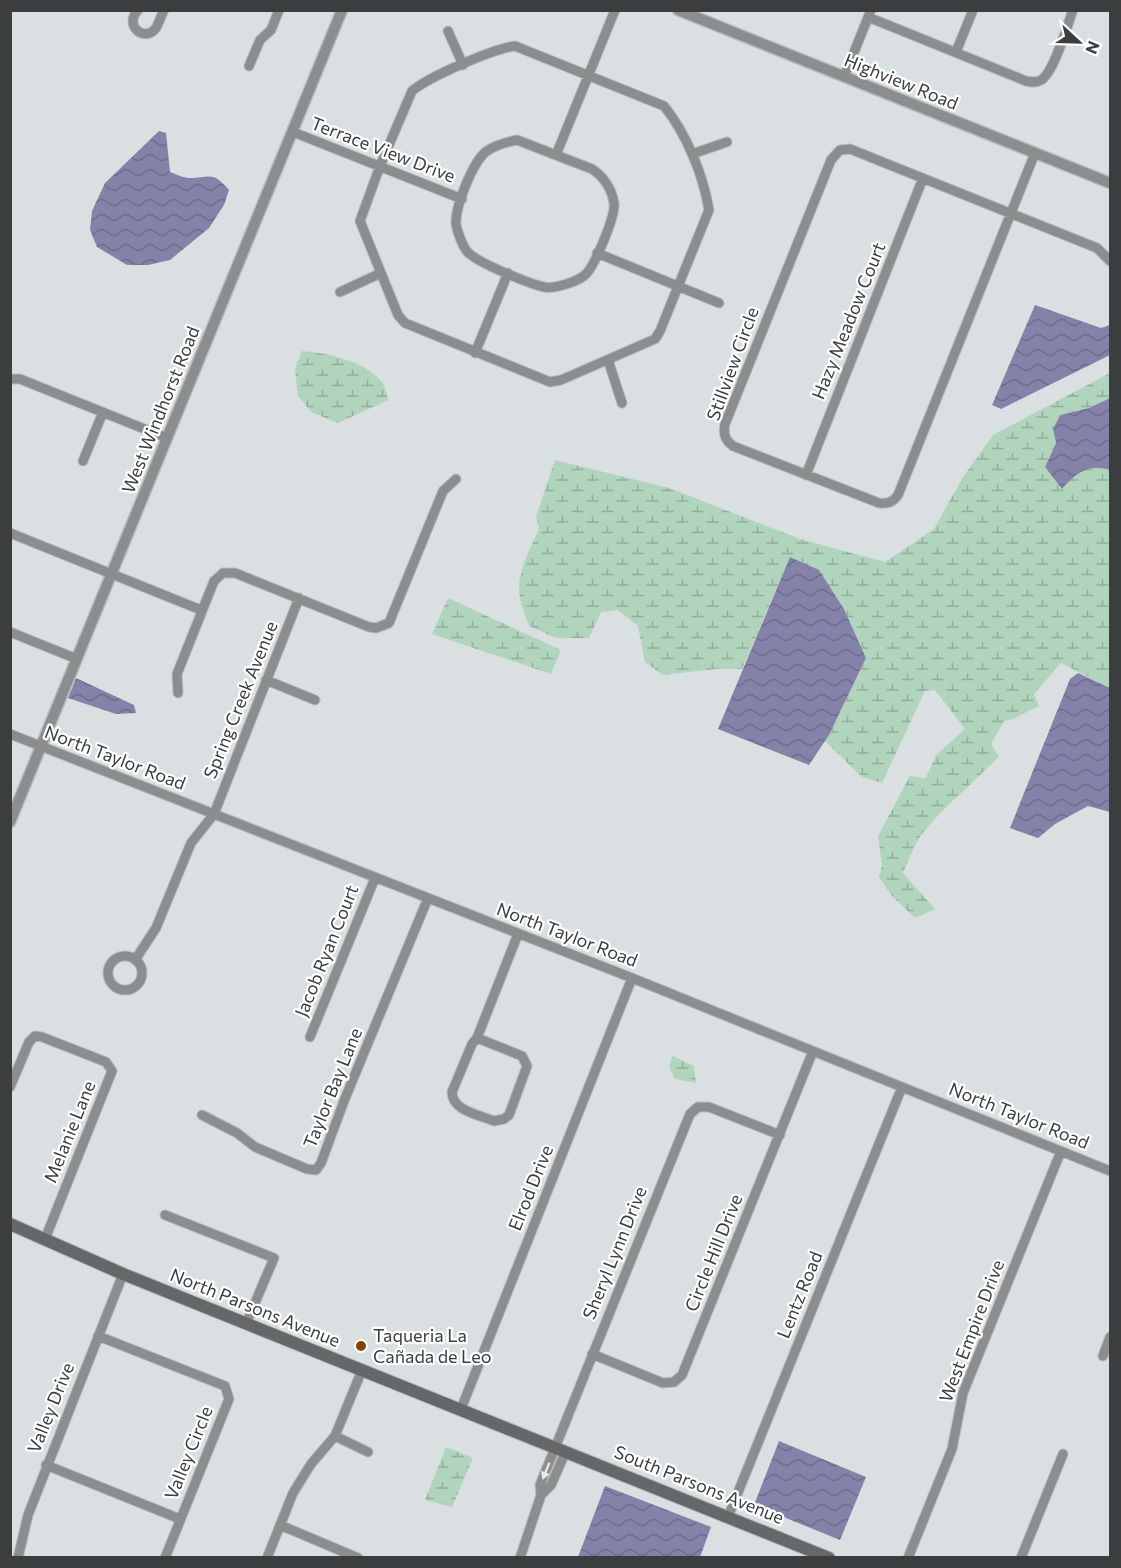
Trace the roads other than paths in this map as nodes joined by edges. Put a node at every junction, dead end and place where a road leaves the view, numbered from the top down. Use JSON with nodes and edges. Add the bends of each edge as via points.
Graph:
{"nodes":[{"id":1,"x":138,"y":10,"type":"edge"},
{"id":2,"x":164,"y":10,"type":"edge"},
{"id":3,"x":279,"y":10,"type":"edge"},
{"id":4,"x":342,"y":10,"type":"edge"},
{"id":5,"x":615,"y":10,"type":"edge"},
{"id":6,"x":678,"y":10,"type":"edge"},
{"id":7,"x":973,"y":10,"type":"edge"},
{"id":8,"x":1073,"y":10,"type":"edge"},
{"id":9,"x":869,"y":14,"type":"edge"},
{"id":10,"x":448,"y":31,"type":"dead end"},
{"id":11,"x":956,"y":52,"type":"junction"},
{"id":12,"x":462,"y":65,"type":"junction"},
{"id":13,"x":249,"y":66,"type":"dead end"},
{"id":14,"x":589,"y":74,"type":"junction"},
{"id":15,"x":843,"y":76,"type":"junction"},
{"id":16,"x":293,"y":132,"type":"junction"},
{"id":17,"x":727,"y":142,"type":"dead end"},
{"id":18,"x":1035,"y":153,"type":"junction"},
{"id":19,"x":692,"y":154,"type":"junction"},
{"id":20,"x":556,"y":155,"type":"junction"},
{"id":21,"x":380,"y":166,"type":"junction"},
{"id":22,"x":923,"y":178,"type":"junction"},
{"id":23,"x":1110,"y":183,"type":"edge"},
{"id":24,"x":462,"y":199,"type":"junction"},
{"id":25,"x":1010,"y":214,"type":"junction"},
{"id":26,"x":597,"y":254,"type":"junction"},
{"id":27,"x":1110,"y":261,"type":"edge"},
{"id":28,"x":381,"y":273,"type":"junction"},
{"id":29,"x":508,"y":273,"type":"junction"},
{"id":30,"x":679,"y":286,"type":"junction"},
{"id":31,"x":340,"y":292,"type":"dead end"},
{"id":32,"x":719,"y":303,"type":"dead end"},
{"id":33,"x":475,"y":353,"type":"junction"},
{"id":34,"x":608,"y":360,"type":"junction"},
{"id":35,"x":10,"y":378,"type":"edge"},
{"id":36,"x":622,"y":403,"type":"dead end"},
{"id":37,"x":103,"y":412,"type":"junction"},
{"id":38,"x":167,"y":438,"type":"junction"},
{"id":39,"x":83,"y":461,"type":"dead end"},
{"id":40,"x":806,"y":475,"type":"junction"},
{"id":41,"x":456,"y":479,"type":"dead end"},
{"id":42,"x":10,"y":533,"type":"edge"},
{"id":43,"x":112,"y":574,"type":"junction"},
{"id":44,"x":299,"y":598,"type":"junction"},
{"id":45,"x":201,"y":610,"type":"junction"},
{"id":46,"x":10,"y":632,"type":"edge"},
{"id":47,"x":77,"y":659,"type":"junction"},
{"id":48,"x":266,"y":680,"type":"junction"},
{"id":49,"x":178,"y":693,"type":"dead end"},
{"id":50,"x":315,"y":700,"type":"dead end"},
{"id":51,"x":10,"y":734,"type":"edge"},
{"id":52,"x":41,"y":747,"type":"junction"},
{"id":53,"x":14,"y":804,"type":"edge"},
{"id":54,"x":214,"y":814,"type":"junction"},
{"id":55,"x":10,"y":822,"type":"edge"},
{"id":56,"x":375,"y":878,"type":"junction"},
{"id":57,"x":428,"y":898,"type":"junction"},
{"id":58,"x":518,"y":934,"type":"junction"},
{"id":59,"x":135,"y":960,"type":"dead end"},
{"id":60,"x":632,"y":978,"type":"junction"},
{"id":61,"x":310,"y":1037,"type":"dead end"},
{"id":62,"x":477,"y":1038,"type":"junction"},
{"id":63,"x":813,"y":1051,"type":"junction"},
{"id":64,"x":10,"y":1087,"type":"edge"},
{"id":65,"x":902,"y":1087,"type":"junction"},
{"id":66,"x":202,"y":1115,"type":"dead end"},
{"id":67,"x":780,"y":1135,"type":"junction"},
{"id":68,"x":1061,"y":1150,"type":"junction"},
{"id":69,"x":1110,"y":1171,"type":"edge"},
{"id":70,"x":165,"y":1215,"type":"dead end"},
{"id":71,"x":10,"y":1224,"type":"edge"},
{"id":72,"x":45,"y":1239,"type":"junction"},
{"id":73,"x":123,"y":1274,"type":"junction"},
{"id":74,"x":246,"y":1324,"type":"junction"},
{"id":75,"x":98,"y":1336,"type":"junction"},
{"id":76,"x":1110,"y":1337,"type":"edge"},
{"id":77,"x":592,"y":1354,"type":"junction"},
{"id":78,"x":1103,"y":1356,"type":"dead end"},
{"id":79,"x":362,"y":1370,"type":"junction"},
{"id":80,"x":461,"y":1409,"type":"junction"},
{"id":81,"x":335,"y":1436,"type":"junction"},
{"id":82,"x":561,"y":1449,"type":"junction"},
{"id":83,"x":368,"y":1452,"type":"dead end"},
{"id":84,"x":1063,"y":1454,"type":"dead end"},
{"id":85,"x":46,"y":1465,"type":"junction"},
{"id":86,"x":728,"y":1517,"type":"junction"},
{"id":87,"x":180,"y":1519,"type":"junction"},
{"id":88,"x":280,"y":1526,"type":"junction"},
{"id":89,"x":18,"y":1557,"type":"edge"},
{"id":90,"x":165,"y":1557,"type":"edge"},
{"id":91,"x":267,"y":1557,"type":"edge"},
{"id":92,"x":358,"y":1557,"type":"edge"},
{"id":93,"x":520,"y":1557,"type":"edge"},
{"id":94,"x":829,"y":1557,"type":"edge"},
{"id":95,"x":908,"y":1557,"type":"edge"},
{"id":96,"x":1021,"y":1557,"type":"edge"}],
"edges":[{"from":1,"to":2,"type":"street","via":[[134,26],[146,34],[154,30]]},
{"from":3,"to":13,"type":"street"},
{"from":4,"to":16,"type":"street","name":"West Windhorst Road"},
{"from":5,"to":14,"type":"street"},
{"from":6,"to":15,"type":"street","name":"Highview Road"},
{"from":7,"to":11,"type":"street"},
{"from":8,"to":11,"type":"street","via":[[1051,68],[1042,80],[1026,81]]},
{"from":9,"to":11,"type":"street"},
{"from":9,"to":15,"type":"street"},
{"from":10,"to":12,"type":"street"},
{"from":12,"to":14,"type":"street","via":[[515,46]]},
{"from":12,"to":21,"type":"street","via":[[412,91]]},
{"from":14,"to":19,"type":"street","via":[[664,106]]},
{"from":14,"to":20,"type":"street"},
{"from":15,"to":18,"type":"street","name":"Highview Road"},
{"from":16,"to":21,"type":"street","name":"Terrace View Drive"},
{"from":16,"to":38,"type":"street","name":"West Windhorst Road"},
{"from":17,"to":19,"type":"street"},
{"from":18,"to":23,"type":"street","name":"Highview Road"},
{"from":18,"to":25,"type":"street","name":"Stillview Circle"},
{"from":19,"to":30,"type":"street","via":[[708,210]]},
{"from":20,"to":24,"type":"street","via":[[517,140],[488,150],[477,161]]},
{"from":20,"to":26,"type":"street","via":[[603,176],[614,203]]},
{"from":21,"to":24,"type":"street","name":"Terrace View Drive"},
{"from":21,"to":28,"type":"street","via":[[360,221]]},
{"from":22,"to":25,"type":"street","name":"Stillview Circle"},
{"from":22,"to":40,"type":"street","name":"Hazy Meadow Court"},
{"from":22,"to":40,"type":"street","name":"Stillview Circle","via":[[850,149],[835,154],[725,424],[725,437],[733,446]]},
{"from":24,"to":29,"type":"street","via":[[455,222],[466,251],[476,260]]},
{"from":25,"to":27,"type":"street","via":[[1097,248]]},
{"from":25,"to":40,"type":"street","name":"Stillview Circle","via":[[895,500],[879,503]]},
{"from":26,"to":29,"type":"street","via":[[585,275],[558,288],[544,287]]},
{"from":26,"to":30,"type":"street"},
{"from":28,"to":31,"type":"street"},
{"from":28,"to":33,"type":"street","via":[[405,323]]},
{"from":29,"to":33,"type":"street"},
{"from":30,"to":32,"type":"street"},
{"from":30,"to":34,"type":"street","via":[[655,339]]},
{"from":33,"to":34,"type":"street","via":[[550,382]]},
{"from":34,"to":36,"type":"street"},
{"from":35,"to":37,"type":"street"},
{"from":37,"to":38,"type":"street"},
{"from":37,"to":39,"type":"street"},
{"from":38,"to":43,"type":"street","name":"West Windhorst Road"},
{"from":41,"to":44,"type":"street","via":[[443,490],[389,623],[369,627]]},
{"from":42,"to":43,"type":"street"},
{"from":43,"to":45,"type":"street"},
{"from":43,"to":47,"type":"street","name":"West Windhorst Road"},
{"from":44,"to":45,"type":"street","via":[[229,572],[214,581]]},
{"from":44,"to":48,"type":"street","name":"Spring Creek Avenue"},
{"from":45,"to":49,"type":"street","via":[[177,674]]},
{"from":46,"to":47,"type":"street"},
{"from":47,"to":52,"type":"street","name":"West Windhorst Road"},
{"from":48,"to":50,"type":"street"},
{"from":48,"to":54,"type":"street","name":"Spring Creek Avenue"},
{"from":51,"to":52,"type":"street","name":"North Taylor Road"},
{"from":52,"to":53,"type":"street","name":"West Windhorst Road"},
{"from":52,"to":54,"type":"street","name":"North Taylor Road"},
{"from":53,"to":55,"type":"street","name":"West Windhorst Road"},
{"from":54,"to":56,"type":"street","name":"North Taylor Road"},
{"from":54,"to":59,"type":"street","name":"Spring Creek Avenue","via":[[191,843],[156,928]]},
{"from":56,"to":57,"type":"street","name":"North Taylor Road"},
{"from":56,"to":61,"type":"street","name":"Jacob Ryan Court"},
{"from":57,"to":58,"type":"street","name":"North Taylor Road"},
{"from":57,"to":66,"type":"street","name":"Taylor Bay Lane","via":[[316,1170],[255,1147]]},
{"from":58,"to":60,"type":"street","name":"North Taylor Road"},
{"from":58,"to":62,"type":"street"},
{"from":60,"to":63,"type":"street","name":"North Taylor Road"},
{"from":60,"to":80,"type":"street","name":"Elrod Drive"},
{"from":62,"to":62,"type":"street","via":[[452,1098],[458,1106],[500,1120],[509,1115],[527,1066],[522,1056]]},
{"from":63,"to":65,"type":"street","name":"North Taylor Road"},
{"from":63,"to":67,"type":"street","name":"Circle Hill Drive"},
{"from":64,"to":72,"type":"street","name":"Melanie Lane","via":[[35,1036],[106,1062],[112,1071]]},
{"from":65,"to":68,"type":"street","name":"North Taylor Road"},
{"from":65,"to":86,"type":"street","name":"Lentz Road"},
{"from":67,"to":77,"type":"street","name":"Sheryl Lynn Drive","via":[[709,1107],[698,1107],[690,1114]]},
{"from":67,"to":77,"type":"street","name":"Circle Hill Drive","via":[[679,1379],[663,1383]]},
{"from":68,"to":69,"type":"street","name":"North Taylor Road"},
{"from":68,"to":95,"type":"street","name":"West Empire Drive","via":[[963,1393],[951,1449]]},
{"from":70,"to":74,"type":"street","via":[[273,1258]]},
{"from":71,"to":72,"type":"main road","name":"North Parsons Avenue"},
{"from":72,"to":73,"type":"main road","name":"North Parsons Avenue"},
{"from":73,"to":74,"type":"main road","name":"North Parsons Avenue"},
{"from":73,"to":75,"type":"street","name":"Valley Drive"},
{"from":74,"to":79,"type":"main road","name":"North Parsons Avenue"},
{"from":75,"to":85,"type":"street","name":"Valley Drive"},
{"from":75,"to":87,"type":"street","name":"Valley Circle","via":[[225,1386],[229,1399]]},
{"from":76,"to":78,"type":"street"},
{"from":77,"to":82,"type":"street","name":"Sheryl Lynn Drive"},
{"from":79,"to":80,"type":"main road","name":"North Parsons Avenue"},
{"from":79,"to":81,"type":"street"},
{"from":80,"to":82,"type":"main road","name":"North Parsons Avenue"},
{"from":81,"to":83,"type":"street"},
{"from":81,"to":88,"type":"street","via":[[302,1477]]},
{"from":82,"to":86,"type":"main road","name":"South Parsons Avenue"},
{"from":82,"to":93,"type":"street","name":"Sheryl Lynn Drive","via":[[551,1485],[541,1495]]},
{"from":84,"to":96,"type":"street"},
{"from":85,"to":87,"type":"street"},
{"from":85,"to":89,"type":"street","name":"Valley Drive"},
{"from":86,"to":94,"type":"main road","name":"South Parsons Avenue"},
{"from":87,"to":90,"type":"street","name":"Valley Circle"},
{"from":88,"to":91,"type":"street"},
{"from":88,"to":92,"type":"street"}]}
